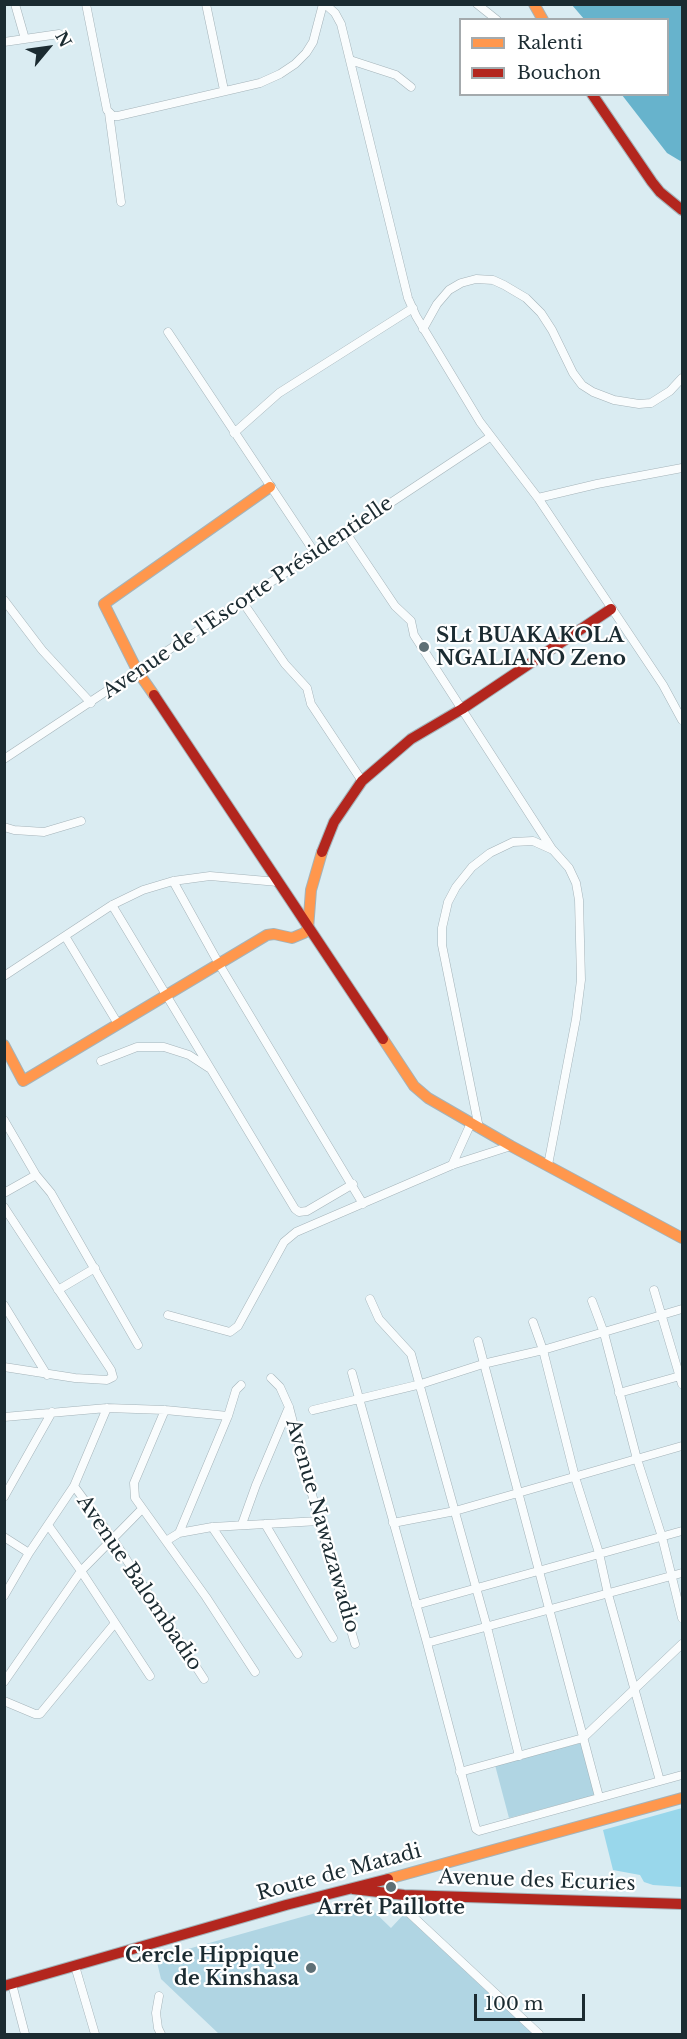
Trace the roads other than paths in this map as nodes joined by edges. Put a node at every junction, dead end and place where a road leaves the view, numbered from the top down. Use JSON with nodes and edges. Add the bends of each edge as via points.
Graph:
{"nodes":[{"id":1,"x":15,"y":4,"type":"edge"},
{"id":2,"x":86,"y":4,"type":"edge"},
{"id":3,"x":206,"y":4,"type":"edge"},
{"id":4,"x":324,"y":4,"type":"edge"},
{"id":5,"x":477,"y":4,"type":"edge"},
{"id":6,"x":534,"y":4,"type":"edge"},
{"id":7,"x":494,"y":18,"type":"edge"},
{"id":8,"x":542,"y":18,"type":"edge"},
{"id":9,"x":59,"y":34,"type":"dead end"},
{"id":10,"x":25,"y":39,"type":"junction"},
{"id":11,"x":4,"y":42,"type":"edge"},
{"id":12,"x":350,"y":60,"type":"junction"},
{"id":13,"x":411,"y":87,"type":"dead end"},
{"id":14,"x":224,"y":90,"type":"junction"},
{"id":15,"x":593,"y":96,"type":"edge"},
{"id":16,"x":110,"y":113,"type":"junction"},
{"id":17,"x":121,"y":202,"type":"dead end"},
{"id":18,"x":682,"y":210,"type":"edge"},
{"id":19,"x":412,"y":308,"type":"junction"},
{"id":20,"x":423,"y":329,"type":"junction"},
{"id":21,"x":168,"y":332,"type":"dead end"},
{"id":22,"x":682,"y":378,"type":"edge"},
{"id":23,"x":234,"y":433,"type":"junction"},
{"id":24,"x":490,"y":437,"type":"junction"},
{"id":25,"x":682,"y":468,"type":"edge"},
{"id":26,"x":270,"y":487,"type":"junction"},
{"id":27,"x":538,"y":498,"type":"junction"},
{"id":28,"x":346,"y":533,"type":"junction"},
{"id":29,"x":315,"y":553,"type":"junction"},
{"id":30,"x":4,"y":600,"type":"edge"},
{"id":31,"x":242,"y":601,"type":"junction"},
{"id":32,"x":610,"y":609,"type":"junction"},
{"id":33,"x":138,"y":672,"type":"junction"},
{"id":34,"x":91,"y":703,"type":"junction"},
{"id":35,"x":462,"y":709,"type":"junction"},
{"id":36,"x":682,"y":720,"type":"edge"},
{"id":37,"x":4,"y":759,"type":"edge"},
{"id":38,"x":362,"y":781,"type":"junction"},
{"id":39,"x":81,"y":821,"type":"dead end"},
{"id":40,"x":4,"y":827,"type":"edge"},
{"id":41,"x":553,"y":850,"type":"junction"},
{"id":42,"x":173,"y":881,"type":"junction"},
{"id":43,"x":278,"y":882,"type":"junction"},
{"id":44,"x":112,"y":905,"type":"junction"},
{"id":45,"x":308,"y":929,"type":"junction"},
{"id":46,"x":65,"y":936,"type":"junction"},
{"id":47,"x":219,"y":963,"type":"junction"},
{"id":48,"x":4,"y":976,"type":"edge"},
{"id":49,"x":167,"y":994,"type":"junction"},
{"id":50,"x":118,"y":1024,"type":"junction"},
{"id":51,"x":4,"y":1046,"type":"edge"},
{"id":52,"x":101,"y":1061,"type":"dead end"},
{"id":53,"x":212,"y":1070,"type":"junction"},
{"id":54,"x":4,"y":1120,"type":"edge"},
{"id":55,"x":475,"y":1126,"type":"junction"},
{"id":56,"x":511,"y":1146,"type":"junction"},
{"id":57,"x":452,"y":1165,"type":"junction"},
{"id":58,"x":548,"y":1165,"type":"junction"},
{"id":59,"x":36,"y":1175,"type":"junction"},
{"id":60,"x":352,"y":1185,"type":"junction"},
{"id":61,"x":4,"y":1193,"type":"edge"},
{"id":62,"x":363,"y":1204,"type":"junction"},
{"id":63,"x":4,"y":1207,"type":"edge"},
{"id":64,"x":682,"y":1238,"type":"edge"},
{"id":65,"x":95,"y":1268,"type":"junction"},
{"id":66,"x":58,"y":1290,"type":"junction"},
{"id":67,"x":654,"y":1290,"type":"dead end"},
{"id":68,"x":370,"y":1299,"type":"dead end"},
{"id":69,"x":592,"y":1301,"type":"dead end"},
{"id":70,"x":4,"y":1305,"type":"edge"},
{"id":71,"x":682,"y":1309,"type":"edge"},
{"id":72,"x":168,"y":1315,"type":"dead end"},
{"id":73,"x":662,"y":1316,"type":"junction"},
{"id":74,"x":533,"y":1322,"type":"dead end"},
{"id":75,"x":604,"y":1333,"type":"junction"},
{"id":76,"x":478,"y":1341,"type":"dead end"},
{"id":77,"x":138,"y":1345,"type":"dead end"},
{"id":78,"x":543,"y":1350,"type":"junction"},
{"id":79,"x":483,"y":1364,"type":"junction"},
{"id":80,"x":4,"y":1367,"type":"edge"},
{"id":81,"x":352,"y":1373,"type":"dead end"},
{"id":82,"x":47,"y":1375,"type":"junction"},
{"id":83,"x":680,"y":1376,"type":"junction"},
{"id":84,"x":272,"y":1378,"type":"dead end"},
{"id":85,"x":421,"y":1384,"type":"junction"},
{"id":86,"x":682,"y":1384,"type":"edge"},
{"id":87,"x":241,"y":1385,"type":"dead end"},
{"id":88,"x":619,"y":1393,"type":"junction"},
{"id":89,"x":359,"y":1398,"type":"junction"},
{"id":90,"x":289,"y":1407,"type":"junction"},
{"id":91,"x":107,"y":1408,"type":"junction"},
{"id":92,"x":165,"y":1410,"type":"junction"},
{"id":93,"x":312,"y":1410,"type":"dead end"},
{"id":94,"x":52,"y":1412,"type":"junction"},
{"id":95,"x":228,"y":1416,"type":"junction"},
{"id":96,"x":4,"y":1417,"type":"edge"},
{"id":97,"x":682,"y":1446,"type":"edge"},
{"id":98,"x":637,"y":1459,"type":"junction"},
{"id":99,"x":575,"y":1477,"type":"junction"},
{"id":100,"x":74,"y":1486,"type":"junction"},
{"id":101,"x":517,"y":1493,"type":"junction"},
{"id":102,"x":4,"y":1497,"type":"edge"},
{"id":103,"x":141,"y":1509,"type":"junction"},
{"id":104,"x":455,"y":1511,"type":"junction"},
{"id":105,"x":319,"y":1521,"type":"junction"},
{"id":106,"x":393,"y":1523,"type":"junction"},
{"id":107,"x":242,"y":1524,"type":"junction"},
{"id":108,"x":265,"y":1524,"type":"junction"},
{"id":109,"x":48,"y":1525,"type":"junction"},
{"id":110,"x":212,"y":1527,"type":"junction"},
{"id":111,"x":682,"y":1531,"type":"edge"},
{"id":112,"x":179,"y":1533,"type":"junction"},
{"id":113,"x":4,"y":1537,"type":"edge"},
{"id":114,"x":662,"y":1537,"type":"junction"},
{"id":115,"x":113,"y":1539,"type":"junction"},
{"id":116,"x":166,"y":1541,"type":"junction"},
{"id":117,"x":29,"y":1553,"type":"junction"},
{"id":118,"x":600,"y":1554,"type":"junction"},
{"id":119,"x":81,"y":1571,"type":"junction"},
{"id":120,"x":539,"y":1571,"type":"junction"},
{"id":121,"x":682,"y":1573,"type":"edge"},
{"id":122,"x":672,"y":1576,"type":"junction"},
{"id":123,"x":477,"y":1589,"type":"junction"},
{"id":124,"x":609,"y":1594,"type":"junction"},
{"id":125,"x":4,"y":1596,"type":"edge"},
{"id":126,"x":416,"y":1605,"type":"junction"},
{"id":127,"x":549,"y":1611,"type":"junction"},
{"id":128,"x":682,"y":1618,"type":"edge"},
{"id":129,"x":115,"y":1623,"type":"junction"},
{"id":130,"x":487,"y":1627,"type":"junction"},
{"id":131,"x":333,"y":1638,"type":"dead end"},
{"id":132,"x":427,"y":1643,"type":"junction"},
{"id":133,"x":355,"y":1644,"type":"dead end"},
{"id":134,"x":682,"y":1644,"type":"edge"},
{"id":135,"x":298,"y":1654,"type":"dead end"},
{"id":136,"x":255,"y":1672,"type":"dead end"},
{"id":137,"x":150,"y":1676,"type":"dead end"},
{"id":138,"x":204,"y":1679,"type":"dead end"},
{"id":139,"x":4,"y":1682,"type":"edge"},
{"id":140,"x":634,"y":1690,"type":"junction"},
{"id":141,"x":4,"y":1701,"type":"edge"},
{"id":142,"x":583,"y":1738,"type":"junction"},
{"id":143,"x":519,"y":1756,"type":"junction"},
{"id":144,"x":460,"y":1772,"type":"junction"},
{"id":145,"x":682,"y":1775,"type":"edge"},
{"id":146,"x":660,"y":1780,"type":"junction"},
{"id":147,"x":599,"y":1797,"type":"junction"},
{"id":148,"x":682,"y":1798,"type":"edge"},
{"id":149,"x":389,"y":1877,"type":"junction"},
{"id":150,"x":347,"y":1888,"type":"junction"},
{"id":151,"x":390,"y":1893,"type":"junction"},
{"id":152,"x":404,"y":1894,"type":"junction"},
{"id":153,"x":682,"y":1904,"type":"edge"},
{"id":154,"x":75,"y":1966,"type":"junction"},
{"id":155,"x":8,"y":1985,"type":"edge"},
{"id":156,"x":159,"y":1996,"type":"dead end"},
{"id":157,"x":25,"y":2034,"type":"edge"},
{"id":158,"x":95,"y":2034,"type":"edge"},
{"id":159,"x":161,"y":2034,"type":"edge"},
{"id":160,"x":539,"y":2034,"type":"edge"}],
"edges":[{"from":1,"to":10,"type":"street"},
{"from":2,"to":16,"type":"street"},
{"from":3,"to":14,"type":"street"},
{"from":4,"to":12,"type":"street","via":[[341,24]]},
{"from":4,"to":14,"type":"street","via":[[313,42],[295,64],[269,80]]},
{"from":5,"to":7,"type":"street"},
{"from":6,"to":8,"type":"street"},
{"from":9,"to":10,"type":"street"},
{"from":10,"to":11,"type":"street"},
{"from":12,"to":13,"type":"street","via":[[396,75]]},
{"from":12,"to":19,"type":"street"},
{"from":14,"to":16,"type":"street","via":[[118,116]]},
{"from":15,"to":18,"type":"street","via":[[652,182]]},
{"from":16,"to":17,"type":"street"},
{"from":19,"to":20,"type":"street"},
{"from":19,"to":23,"type":"street","via":[[279,393]]},
{"from":20,"to":22,"type":"street","via":[[449,290],[476,279],[492,280],[526,298],[541,313],[573,373],[593,392],[614,400],[651,403]]},
{"from":20,"to":24,"type":"street"},
{"from":21,"to":23,"type":"street"},
{"from":23,"to":26,"type":"street"},
{"from":24,"to":27,"type":"street"},
{"from":24,"to":28,"type":"street","name":"Avenue de l'Escorte Présidentielle"},
{"from":25,"to":27,"type":"street"},
{"from":26,"to":29,"type":"street"},
{"from":26,"to":33,"type":"street","via":[[104,604]]},
{"from":27,"to":32,"type":"street"},
{"from":28,"to":29,"type":"street","name":"Avenue de l'Escorte Présidentielle"},
{"from":28,"to":35,"type":"street","via":[[395,606],[411,621],[414,635]]},
{"from":29,"to":31,"type":"street","name":"Avenue de l'Escorte Présidentielle"},
{"from":30,"to":34,"type":"street","via":[[42,650]]},
{"from":31,"to":33,"type":"street","name":"Avenue de l'Escorte Présidentielle"},
{"from":31,"to":38,"type":"street","via":[[285,664],[307,688],[310,705]]},
{"from":32,"to":35,"type":"street"},
{"from":32,"to":36,"type":"street","via":[[663,685]]},
{"from":33,"to":34,"type":"street","name":"Avenue de l'Escorte Présidentielle"},
{"from":33,"to":43,"type":"street"},
{"from":34,"to":37,"type":"street","name":"Avenue de l'Escorte Présidentielle"},
{"from":35,"to":38,"type":"street","via":[[404,744]]},
{"from":35,"to":41,"type":"street"},
{"from":38,"to":45,"type":"street","via":[[326,838],[311,890]]},
{"from":39,"to":40,"type":"street","via":[[44,832]]},
{"from":41,"to":55,"type":"street","via":[[533,841],[513,842],[490,853],[472,867],[448,902],[442,945]]},
{"from":41,"to":58,"type":"street","via":[[570,868],[576,883],[581,980]]},
{"from":42,"to":43,"type":"street","via":[[210,876]]},
{"from":42,"to":44,"type":"street"},
{"from":42,"to":47,"type":"street"},
{"from":43,"to":45,"type":"street"},
{"from":44,"to":46,"type":"street"},
{"from":44,"to":49,"type":"street"},
{"from":45,"to":47,"type":"street","via":[[292,938],[267,935]]},
{"from":45,"to":55,"type":"street","via":[[414,1086]]},
{"from":46,"to":48,"type":"street"},
{"from":46,"to":50,"type":"street"},
{"from":47,"to":49,"type":"street"},
{"from":47,"to":60,"type":"street"},
{"from":49,"to":50,"type":"street"},
{"from":49,"to":53,"type":"street"},
{"from":50,"to":51,"type":"street","via":[[23,1081]]},
{"from":52,"to":53,"type":"street","via":[[137,1047],[164,1047],[189,1055]]},
{"from":53,"to":60,"type":"street","via":[[298,1212],[307,1211]]},
{"from":54,"to":59,"type":"street"},
{"from":55,"to":56,"type":"street"},
{"from":55,"to":57,"type":"street"},
{"from":56,"to":57,"type":"street"},
{"from":56,"to":58,"type":"street"},
{"from":57,"to":62,"type":"street"},
{"from":58,"to":64,"type":"street"},
{"from":59,"to":61,"type":"street"},
{"from":59,"to":65,"type":"street","via":[[51,1193]]},
{"from":60,"to":62,"type":"street"},
{"from":62,"to":72,"type":"street","via":[[290,1236],[238,1326],[230,1332]]},
{"from":63,"to":66,"type":"street"},
{"from":65,"to":66,"type":"street"},
{"from":65,"to":77,"type":"street"},
{"from":66,"to":82,"type":"street","via":[[113,1377],[107,1380]]},
{"from":67,"to":73,"type":"street"},
{"from":68,"to":85,"type":"street","via":[[379,1319],[411,1354]]},
{"from":69,"to":75,"type":"street"},
{"from":70,"to":82,"type":"street"},
{"from":71,"to":73,"type":"street"},
{"from":73,"to":75,"type":"street"},
{"from":73,"to":83,"type":"street"},
{"from":74,"to":78,"type":"street"},
{"from":75,"to":78,"type":"street"},
{"from":75,"to":88,"type":"street"},
{"from":76,"to":79,"type":"street"},
{"from":78,"to":79,"type":"street"},
{"from":78,"to":99,"type":"street"},
{"from":79,"to":85,"type":"street"},
{"from":79,"to":101,"type":"street"},
{"from":80,"to":82,"type":"street"},
{"from":81,"to":89,"type":"street"},
{"from":83,"to":86,"type":"street"},
{"from":83,"to":88,"type":"street"},
{"from":84,"to":90,"type":"street","name":"Avenue Nawazawadio"},
{"from":85,"to":89,"type":"street"},
{"from":85,"to":104,"type":"street"},
{"from":87,"to":95,"type":"street"},
{"from":88,"to":98,"type":"street"},
{"from":89,"to":93,"type":"street"},
{"from":89,"to":106,"type":"street"},
{"from":90,"to":105,"type":"street","name":"Avenue Nawazawadio"},
{"from":90,"to":107,"type":"street"},
{"from":91,"to":92,"type":"street"},
{"from":91,"to":94,"type":"street"},
{"from":91,"to":100,"type":"street"},
{"from":92,"to":95,"type":"street"},
{"from":92,"to":103,"type":"street","via":[[134,1483],[133,1492]]},
{"from":94,"to":96,"type":"street"},
{"from":94,"to":102,"type":"street"},
{"from":95,"to":112,"type":"street"},
{"from":97,"to":98,"type":"street"},
{"from":98,"to":99,"type":"street"},
{"from":98,"to":114,"type":"street"},
{"from":99,"to":101,"type":"street"},
{"from":99,"to":118,"type":"street"},
{"from":100,"to":109,"type":"street"},
{"from":100,"to":115,"type":"street","name":"Avenue Balombadio"},
{"from":101,"to":104,"type":"street"},
{"from":101,"to":120,"type":"street"},
{"from":103,"to":115,"type":"street"},
{"from":103,"to":116,"type":"street"},
{"from":104,"to":106,"type":"street"},
{"from":104,"to":123,"type":"street"},
{"from":105,"to":108,"type":"street"},
{"from":105,"to":133,"type":"street","name":"Avenue Nawazawadio"},
{"from":106,"to":126,"type":"street"},
{"from":107,"to":108,"type":"street"},
{"from":107,"to":110,"type":"street"},
{"from":108,"to":131,"type":"street"},
{"from":109,"to":117,"type":"street"},
{"from":109,"to":119,"type":"street"},
{"from":110,"to":112,"type":"street"},
{"from":110,"to":135,"type":"street"},
{"from":111,"to":114,"type":"street"},
{"from":112,"to":116,"type":"street"},
{"from":113,"to":117,"type":"street"},
{"from":114,"to":118,"type":"street"},
{"from":114,"to":122,"type":"street"},
{"from":115,"to":119,"type":"street"},
{"from":115,"to":138,"type":"street","name":"Avenue Balombadio"},
{"from":116,"to":136,"type":"street"},
{"from":117,"to":125,"type":"street"},
{"from":118,"to":120,"type":"street"},
{"from":118,"to":124,"type":"street"},
{"from":119,"to":129,"type":"street"},
{"from":119,"to":139,"type":"street"},
{"from":120,"to":123,"type":"street"},
{"from":120,"to":127,"type":"street"},
{"from":121,"to":122,"type":"street"},
{"from":122,"to":124,"type":"street"},
{"from":122,"to":128,"type":"street"},
{"from":123,"to":126,"type":"street"},
{"from":123,"to":130,"type":"street"},
{"from":124,"to":127,"type":"street"},
{"from":124,"to":140,"type":"street"},
{"from":126,"to":132,"type":"street"},
{"from":127,"to":130,"type":"street"},
{"from":127,"to":142,"type":"street"},
{"from":129,"to":137,"type":"street"},
{"from":129,"to":141,"type":"street","via":[[40,1714]]},
{"from":130,"to":132,"type":"street"},
{"from":130,"to":143,"type":"street"},
{"from":132,"to":144,"type":"street"},
{"from":134,"to":140,"type":"street"},
{"from":140,"to":142,"type":"street"},
{"from":140,"to":146,"type":"street"},
{"from":142,"to":143,"type":"street"},
{"from":142,"to":147,"type":"street"},
{"from":143,"to":144,"type":"street"},
{"from":144,"to":147,"type":"street","via":[[478,1831]]},
{"from":145,"to":146,"type":"street"},
{"from":146,"to":147,"type":"street"},
{"from":148,"to":149,"type":"street","name":"Route de Matadi"},
{"from":149,"to":150,"type":"street","name":"Route de Matadi"},
{"from":149,"to":151,"type":"street"},
{"from":150,"to":151,"type":"street","name":"Avenue des Ecuries"},
{"from":150,"to":154,"type":"street","name":"Route de Matadi"},
{"from":151,"to":152,"type":"street","name":"Avenue des Ecuries"},
{"from":152,"to":153,"type":"street","name":"Avenue des Ecuries"},
{"from":152,"to":160,"type":"street","via":[[407,1911]]},
{"from":154,"to":155,"type":"street","name":"Route de Matadi"},
{"from":154,"to":158,"type":"street"},
{"from":155,"to":157,"type":"street"},
{"from":156,"to":159,"type":"street","via":[[156,2013]]}]}
